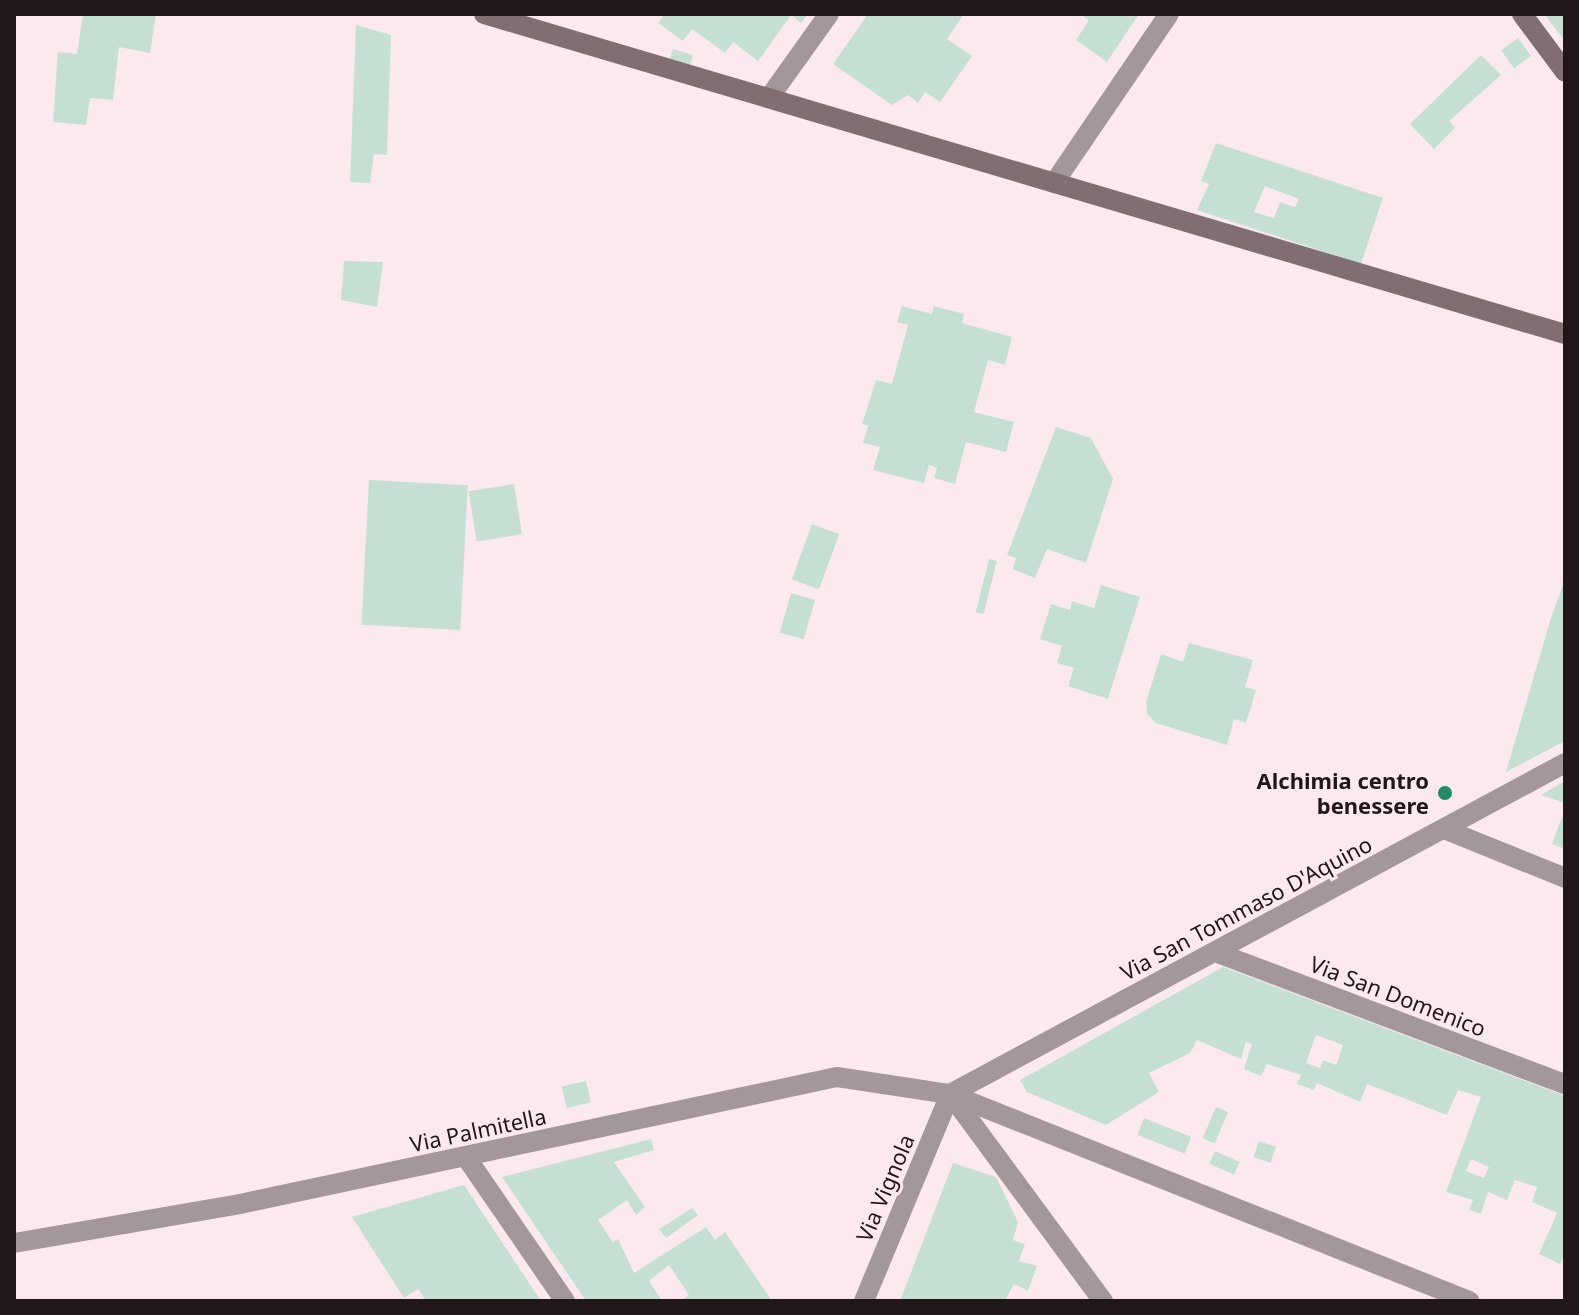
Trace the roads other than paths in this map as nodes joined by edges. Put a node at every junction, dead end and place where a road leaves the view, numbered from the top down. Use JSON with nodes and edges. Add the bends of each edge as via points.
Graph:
{"nodes":[{"id":1,"x":484,"y":14,"type":"edge"},
{"id":2,"x":829,"y":14,"type":"edge"},
{"id":3,"x":1169,"y":14,"type":"edge"},
{"id":4,"x":1522,"y":14,"type":"edge"},
{"id":5,"x":1565,"y":72,"type":"edge"},
{"id":6,"x":769,"y":98,"type":"junction"},
{"id":7,"x":1054,"y":183,"type":"junction"},
{"id":8,"x":1565,"y":334,"type":"edge"},
{"id":9,"x":1565,"y":763,"type":"edge"},
{"id":10,"x":1444,"y":829,"type":"junction"},
{"id":11,"x":1565,"y":878,"type":"edge"},
{"id":12,"x":1215,"y":952,"type":"junction"},
{"id":13,"x":1565,"y":1084,"type":"edge"},
{"id":14,"x":950,"y":1094,"type":"junction"},
{"id":15,"x":466,"y":1157,"type":"junction"},
{"id":16,"x":14,"y":1243,"type":"edge"},
{"id":17,"x":565,"y":1301,"type":"edge"},
{"id":18,"x":864,"y":1301,"type":"edge"},
{"id":19,"x":1103,"y":1301,"type":"edge"},
{"id":20,"x":1469,"y":1301,"type":"edge"}],
"edges":[{"from":1,"to":6,"type":"main road"},
{"from":2,"to":6,"type":"street"},
{"from":3,"to":7,"type":"street"},
{"from":4,"to":5,"type":"main road"},
{"from":6,"to":7,"type":"main road"},
{"from":7,"to":8,"type":"main road"},
{"from":9,"to":10,"type":"street","name":"Via San Tommaso D'Aquino"},
{"from":10,"to":11,"type":"street"},
{"from":10,"to":12,"type":"street","name":"Via San Tommaso D'Aquino"},
{"from":12,"to":13,"type":"street","name":"Via San Domenico"},
{"from":12,"to":14,"type":"street","name":"Via San Tommaso D'Aquino"},
{"from":14,"to":15,"type":"street","name":"Via Palmitella","via":[[837,1077]]},
{"from":14,"to":18,"type":"street","name":"Via Vignola"},
{"from":14,"to":19,"type":"street"},
{"from":14,"to":20,"type":"street","name":"Via Palmitella"},
{"from":15,"to":16,"type":"street","name":"Via Palmitella"},
{"from":15,"to":17,"type":"street"}]}
